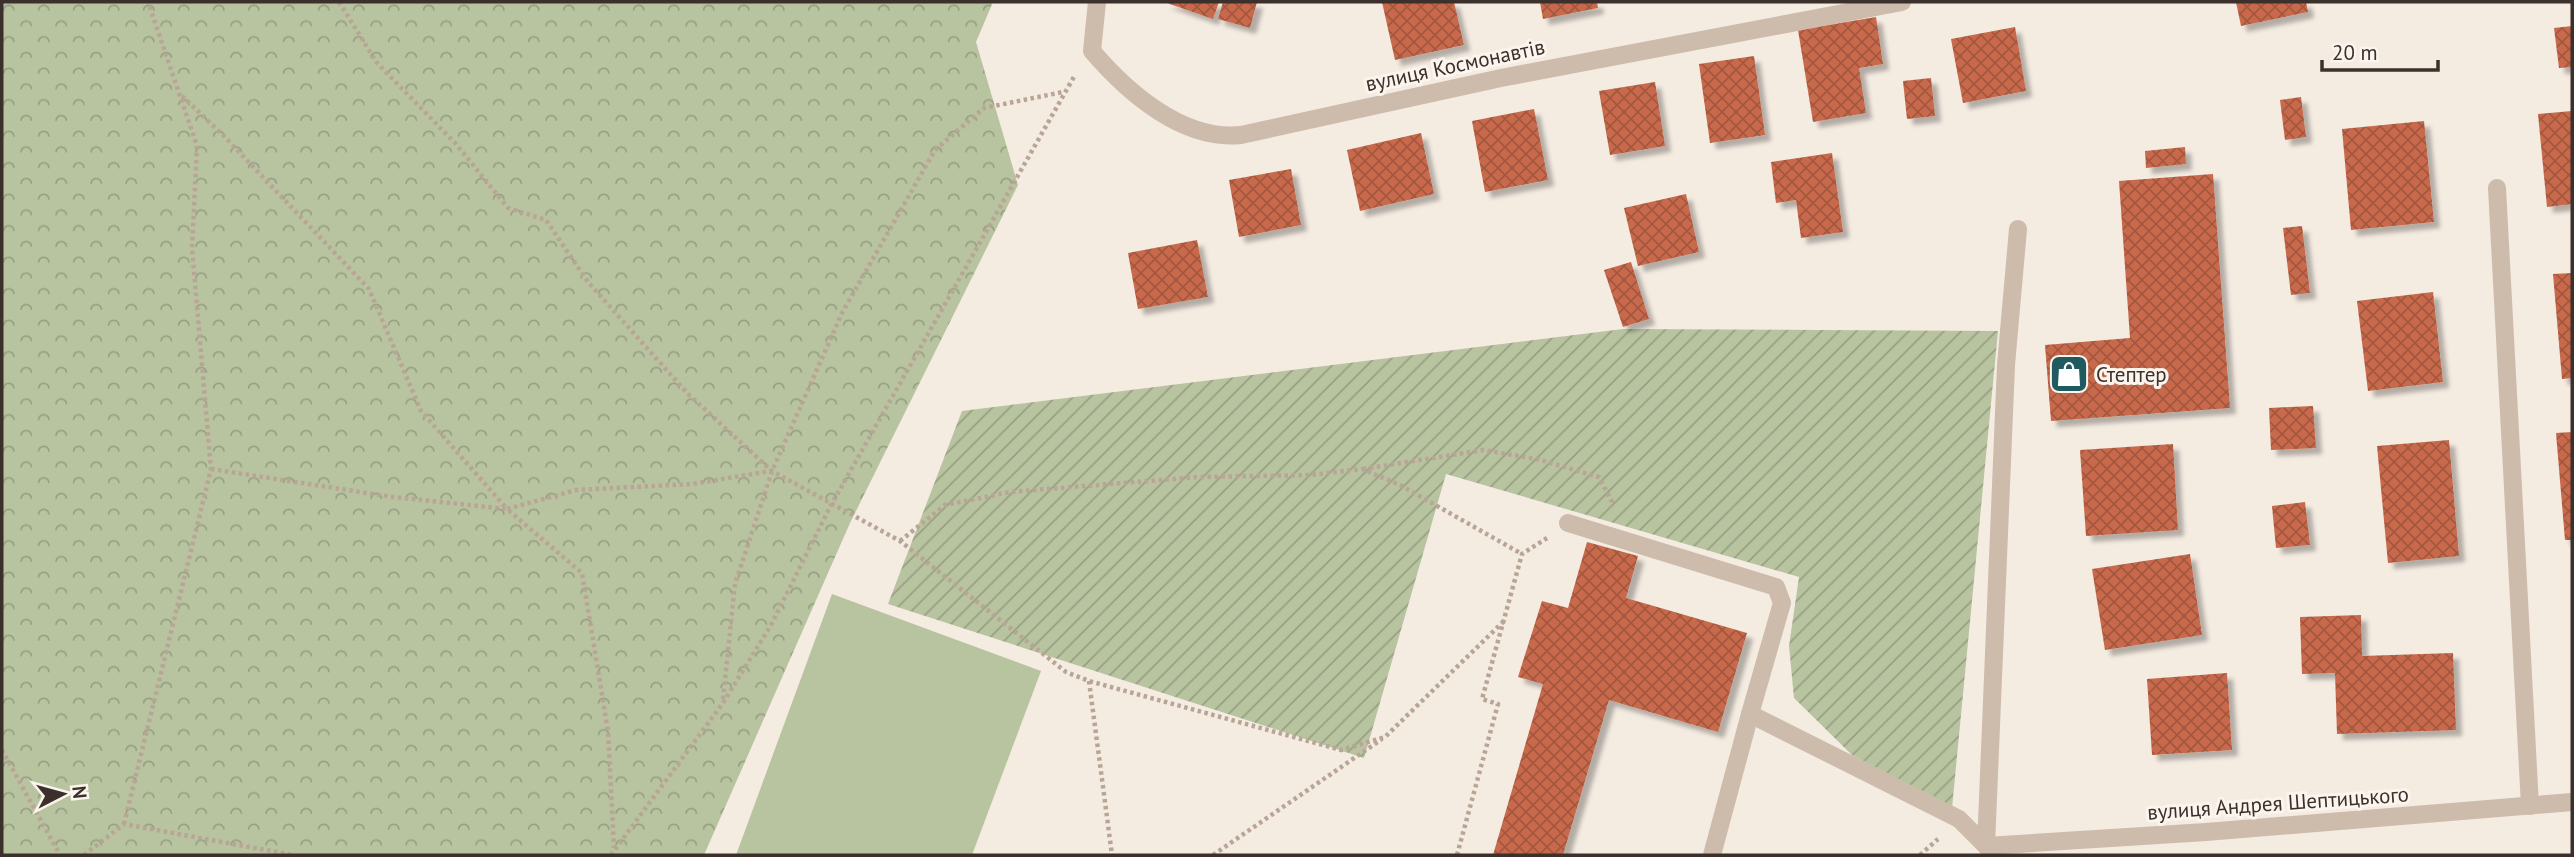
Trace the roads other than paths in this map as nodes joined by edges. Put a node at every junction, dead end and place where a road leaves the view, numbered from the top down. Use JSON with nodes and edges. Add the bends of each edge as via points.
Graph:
{"nodes":[{"id":1,"x":1097,"y":2,"type":"edge"},
{"id":2,"x":1902,"y":2,"type":"edge"},
{"id":3,"x":2497,"y":188,"type":"dead end"},
{"id":4,"x":2018,"y":229,"type":"dead end"},
{"id":5,"x":1569,"y":523,"type":"road end"},
{"id":6,"x":1750,"y":714,"type":"junction"},
{"id":7,"x":2572,"y":802,"type":"edge"},
{"id":8,"x":2530,"y":806,"type":"junction"},
{"id":9,"x":1986,"y":846,"type":"junction"},
{"id":10,"x":1712,"y":855,"type":"edge"}],
"edges":[{"from":1,"to":2,"type":"street","name":"вулиця Космонавтів","via":[[1092,51],[1135,96],[1204,133],[1223,137],[1501,78]]},
{"from":3,"to":8,"type":"street"},
{"from":4,"to":9,"type":"street","via":[[2006,365]]},
{"from":5,"to":6,"type":"street","via":[[1776,587],[1782,603]]},
{"from":6,"to":9,"type":"street","via":[[1959,820]]},
{"from":6,"to":10,"type":"street"},
{"from":7,"to":8,"type":"street","name":"вулиця Андрея Шептицького"},
{"from":8,"to":9,"type":"street","name":"вулиця Андрея Шептицького"}]}
